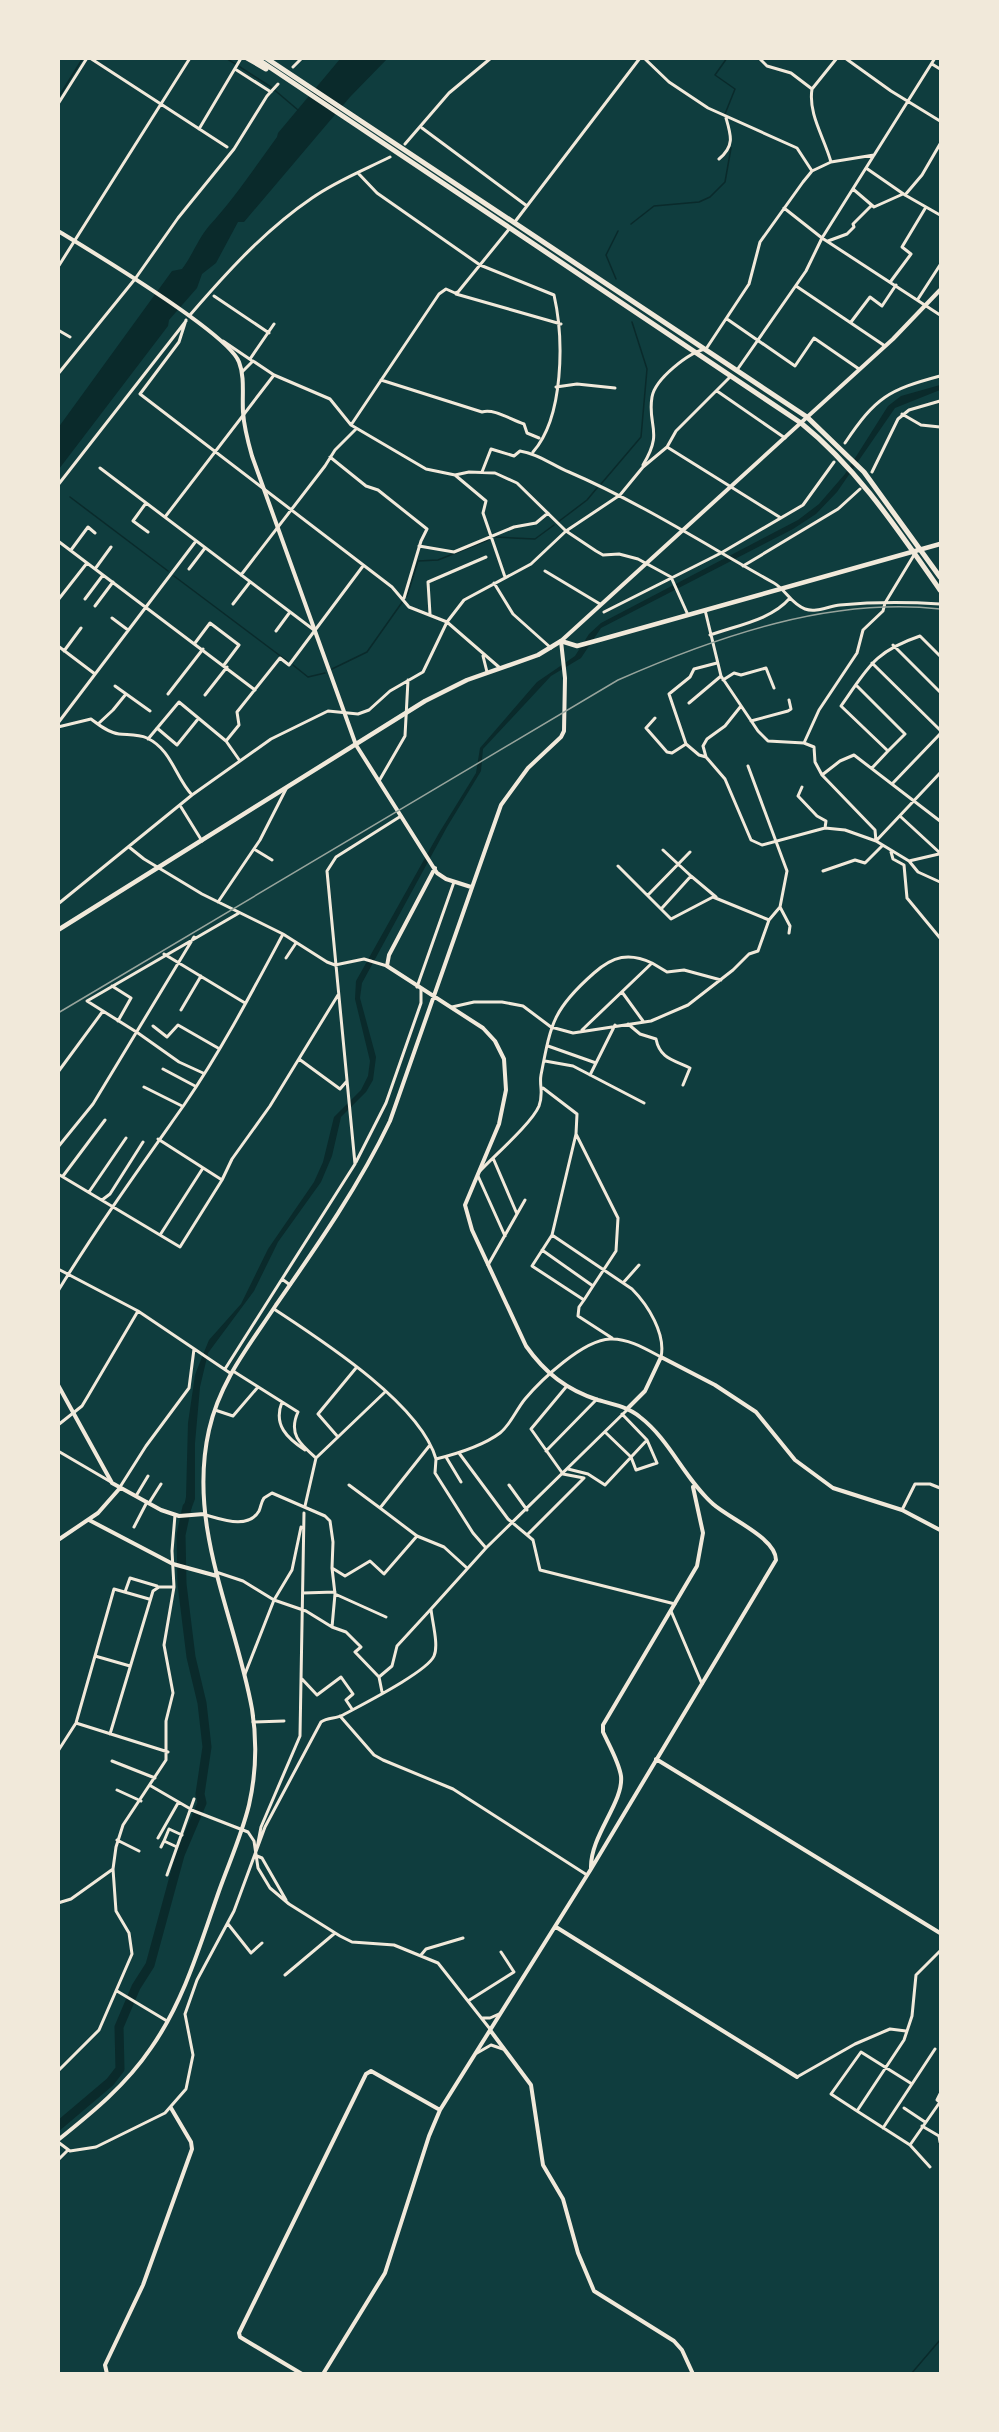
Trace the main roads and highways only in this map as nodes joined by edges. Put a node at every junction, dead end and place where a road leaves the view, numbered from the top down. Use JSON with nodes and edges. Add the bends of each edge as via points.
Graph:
{"nodes":[{"id":1,"x":248,"y":58,"type":"edge"},
{"id":2,"x":256,"y":58,"type":"edge"},
{"id":3,"x":266,"y":58,"type":"edge"},
{"id":4,"x":295,"y":82,"type":"junction"},
{"id":5,"x":940,"y":544,"type":"edge"},
{"id":6,"x":917,"y":547,"type":"junction"},
{"id":7,"x":940,"y":577,"type":"edge"},
{"id":8,"x":940,"y":590,"type":"edge"},
{"id":9,"x":58,"y":930,"type":"edge"}],
"edges":[{"from":1,"to":4,"type":"highway"},
{"from":2,"to":4,"type":"highway"},
{"from":3,"to":4,"type":"highway"},
{"from":4,"to":6,"type":"highway","via":[[807,417],[864,472]]},
{"from":4,"to":8,"type":"highway","via":[[509,230],[801,423],[860,480]]},
{"from":5,"to":6,"type":"main road"},
{"from":6,"to":7,"type":"highway"},
{"from":6,"to":9,"type":"main road","via":[[577,646],[561,641],[446,690]]}]}
